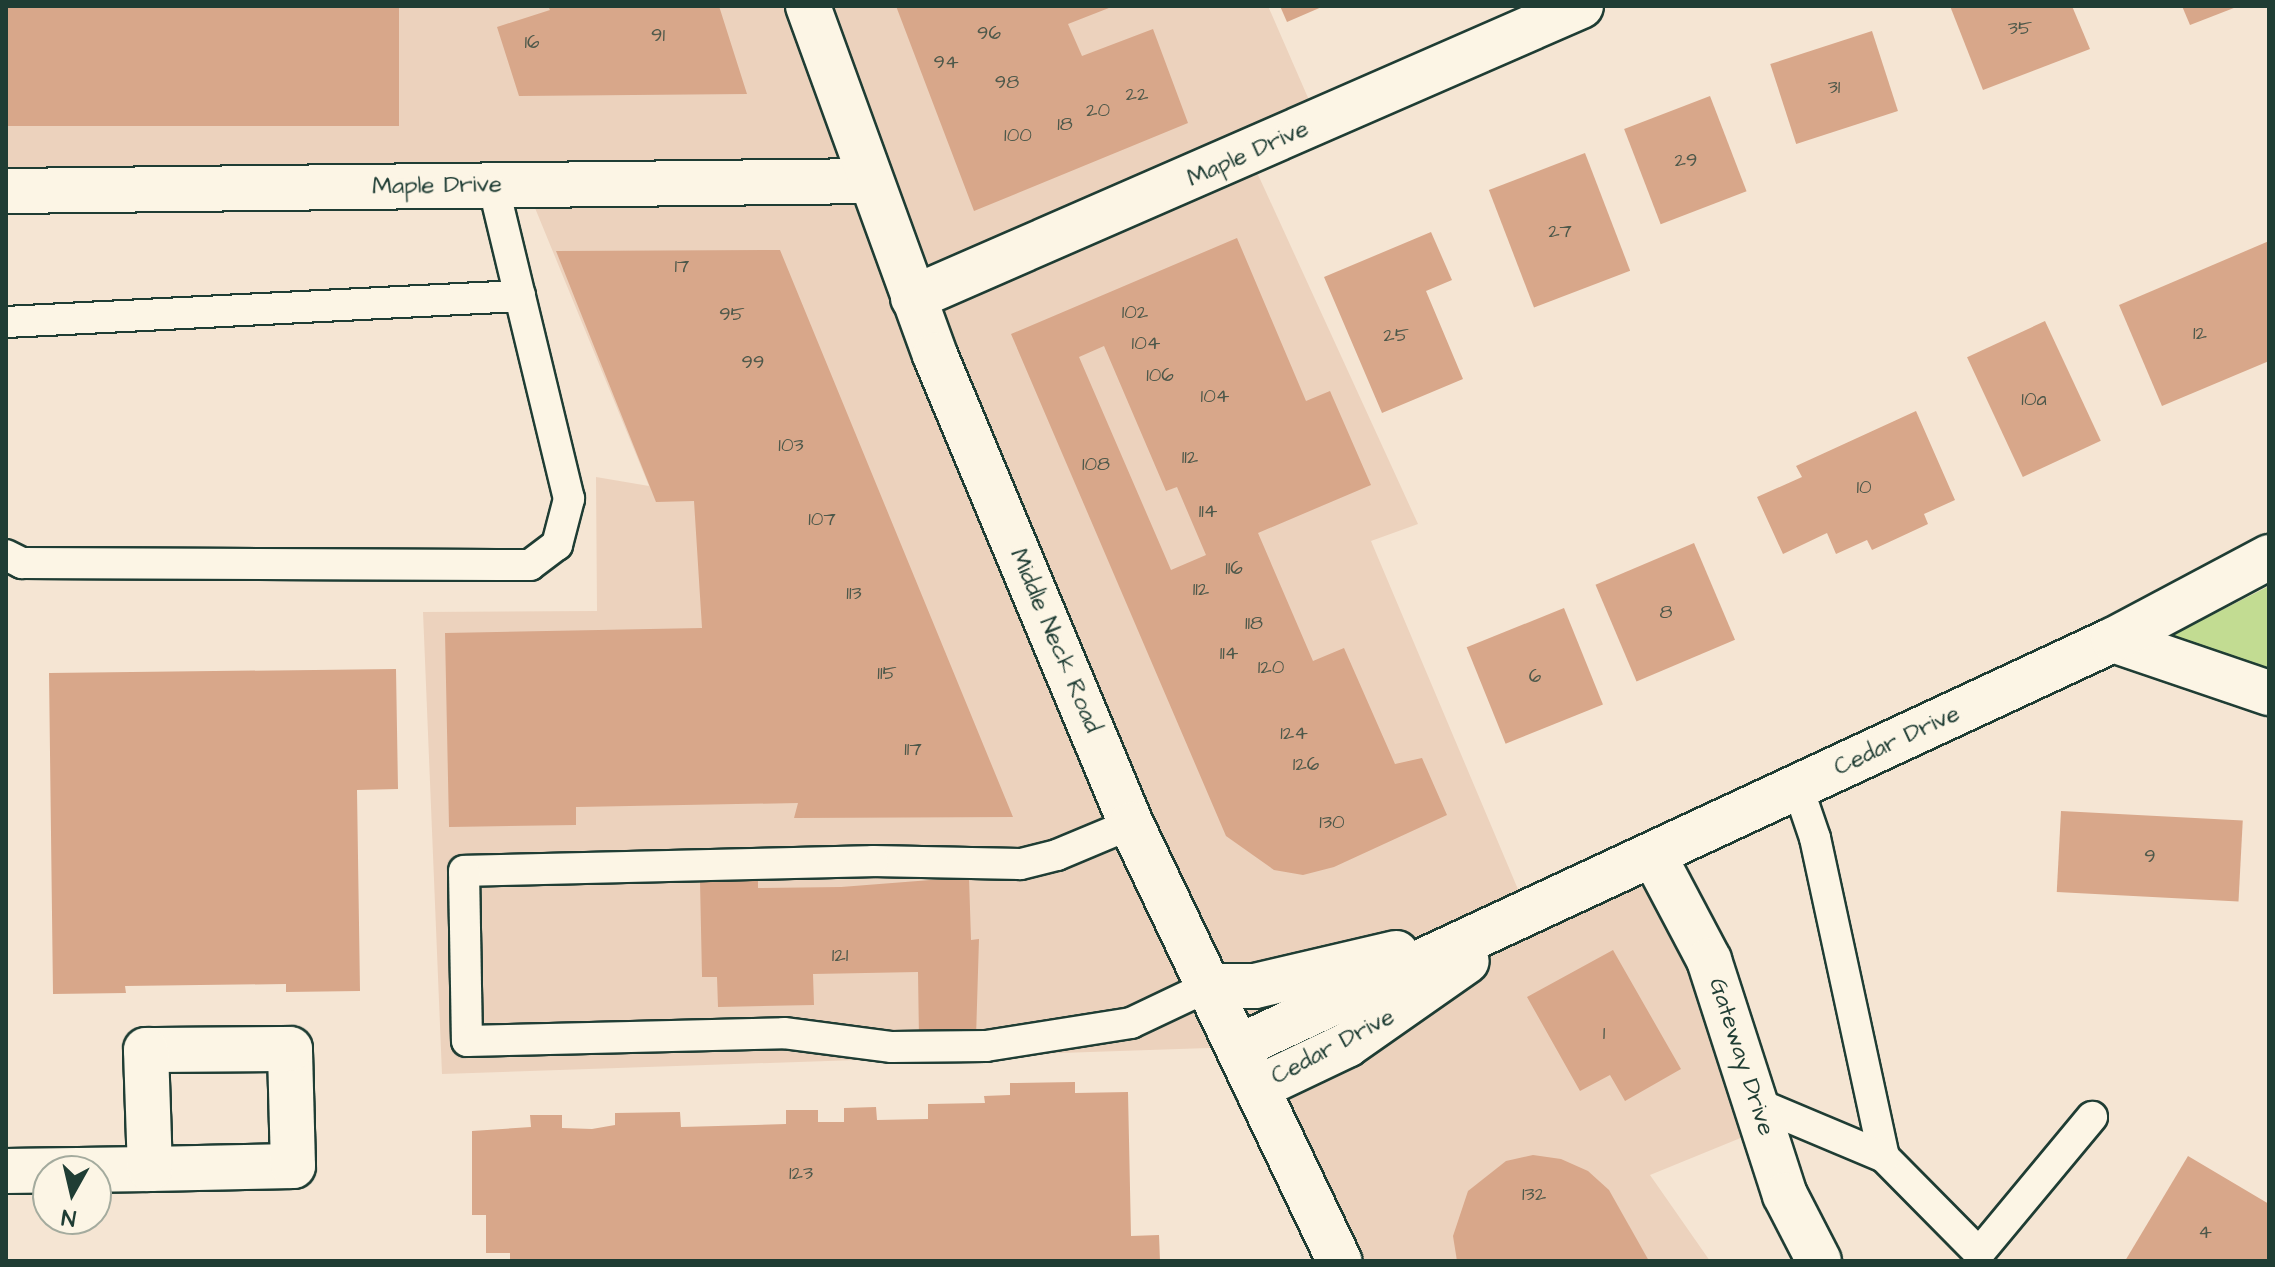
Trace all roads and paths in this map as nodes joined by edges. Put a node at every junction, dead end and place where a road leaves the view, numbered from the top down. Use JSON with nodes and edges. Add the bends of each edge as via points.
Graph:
{"nodes":[{"id":1,"x":808,"y":6,"type":"edge"},
{"id":2,"x":1581,"y":6,"type":"edge"},
{"id":3,"x":868,"y":181,"type":"junction"},
{"id":4,"x":493,"y":185,"type":"junction"},
{"id":5,"x":6,"y":191,"type":"edge"},
{"id":6,"x":520,"y":296,"type":"junction"},
{"id":7,"x":913,"y":298,"type":"junction"},
{"id":8,"x":6,"y":322,"type":"edge"},
{"id":9,"x":6,"y":555,"type":"edge"},
{"id":10,"x":2269,"y":557,"type":"edge"},
{"id":11,"x":2113,"y":640,"type":"junction"},
{"id":12,"x":2269,"y":693,"type":"edge"},
{"id":13,"x":1798,"y":788,"type":"junction"},
{"id":14,"x":1131,"y":824,"type":"junction"},
{"id":15,"x":1654,"y":856,"type":"junction"},
{"id":16,"x":1522,"y":918,"type":"junction"},
{"id":17,"x":1209,"y":986,"type":"junction"},
{"id":18,"x":1238,"y":1047,"type":"junction"},
{"id":19,"x":1257,"y":1088,"type":"junction"},
{"id":20,"x":1758,"y":1104,"type":"junction"},
{"id":21,"x":2092,"y":1117,"type":"dead end"},
{"id":22,"x":1884,"y":1157,"type":"junction"},
{"id":23,"x":150,"y":1169,"type":"dead end"},
{"id":24,"x":6,"y":1171,"type":"edge"},
{"id":25,"x":1976,"y":1257,"type":"edge"},
{"id":26,"x":1339,"y":1261,"type":"edge"},
{"id":27,"x":1819,"y":1261,"type":"edge"}],
"edges":[{"from":1,"to":3,"type":"street","name":"Middle Neck Road"},
{"from":2,"to":7,"type":"street","name":"Maple Drive"},
{"from":3,"to":4,"type":"street","name":"Maple Drive"},
{"from":3,"to":7,"type":"street","name":"Middle Neck Road"},
{"from":4,"to":5,"type":"street","name":"Maple Drive"},
{"from":4,"to":6,"type":"lane"},
{"from":6,"to":8,"type":"lane"},
{"from":6,"to":9,"type":"lane","via":[[569,499],[557,545],[530,565],[22,563]]},
{"from":7,"to":14,"type":"street","name":"Middle Neck Road"},
{"from":10,"to":11,"type":"street","name":"Cedar Drive"},
{"from":11,"to":12,"type":"street"},
{"from":11,"to":13,"type":"street","name":"Cedar Drive"},
{"from":13,"to":15,"type":"street","name":"Cedar Drive"},
{"from":13,"to":22,"type":"lane","via":[[1815,838]]},
{"from":14,"to":17,"type":"street","name":"Middle Neck Road"},
{"from":14,"to":17,"type":"lane","via":[[1057,855],[1020,864],[873,861],[464,871],[467,1041],[784,1033],[892,1047],[986,1046],[1131,1023]]},
{"from":15,"to":16,"type":"street","name":"Cedar Drive"},
{"from":15,"to":20,"type":"street","name":"Gateway Drive","via":[[1709,960]]},
{"from":16,"to":17,"type":"street","via":[[1255,986]]},
{"from":16,"to":18,"type":"street","name":"Cedar Drive"},
{"from":16,"to":19,"type":"street","name":"Cedar Drive","via":[[1417,1001],[1347,1045]]},
{"from":17,"to":18,"type":"street","name":"Middle Neck Road"},
{"from":18,"to":19,"type":"street","name":"Middle Neck Road"},
{"from":19,"to":26,"type":"street","name":"Middle Neck Road"},
{"from":20,"to":22,"type":"lane"},
{"from":20,"to":27,"type":"street","name":"Gateway Drive","via":[[1785,1195]]},
{"from":21,"to":25,"type":"lane"},
{"from":22,"to":25,"type":"lane"},
{"from":23,"to":24,"type":"street"}]}
